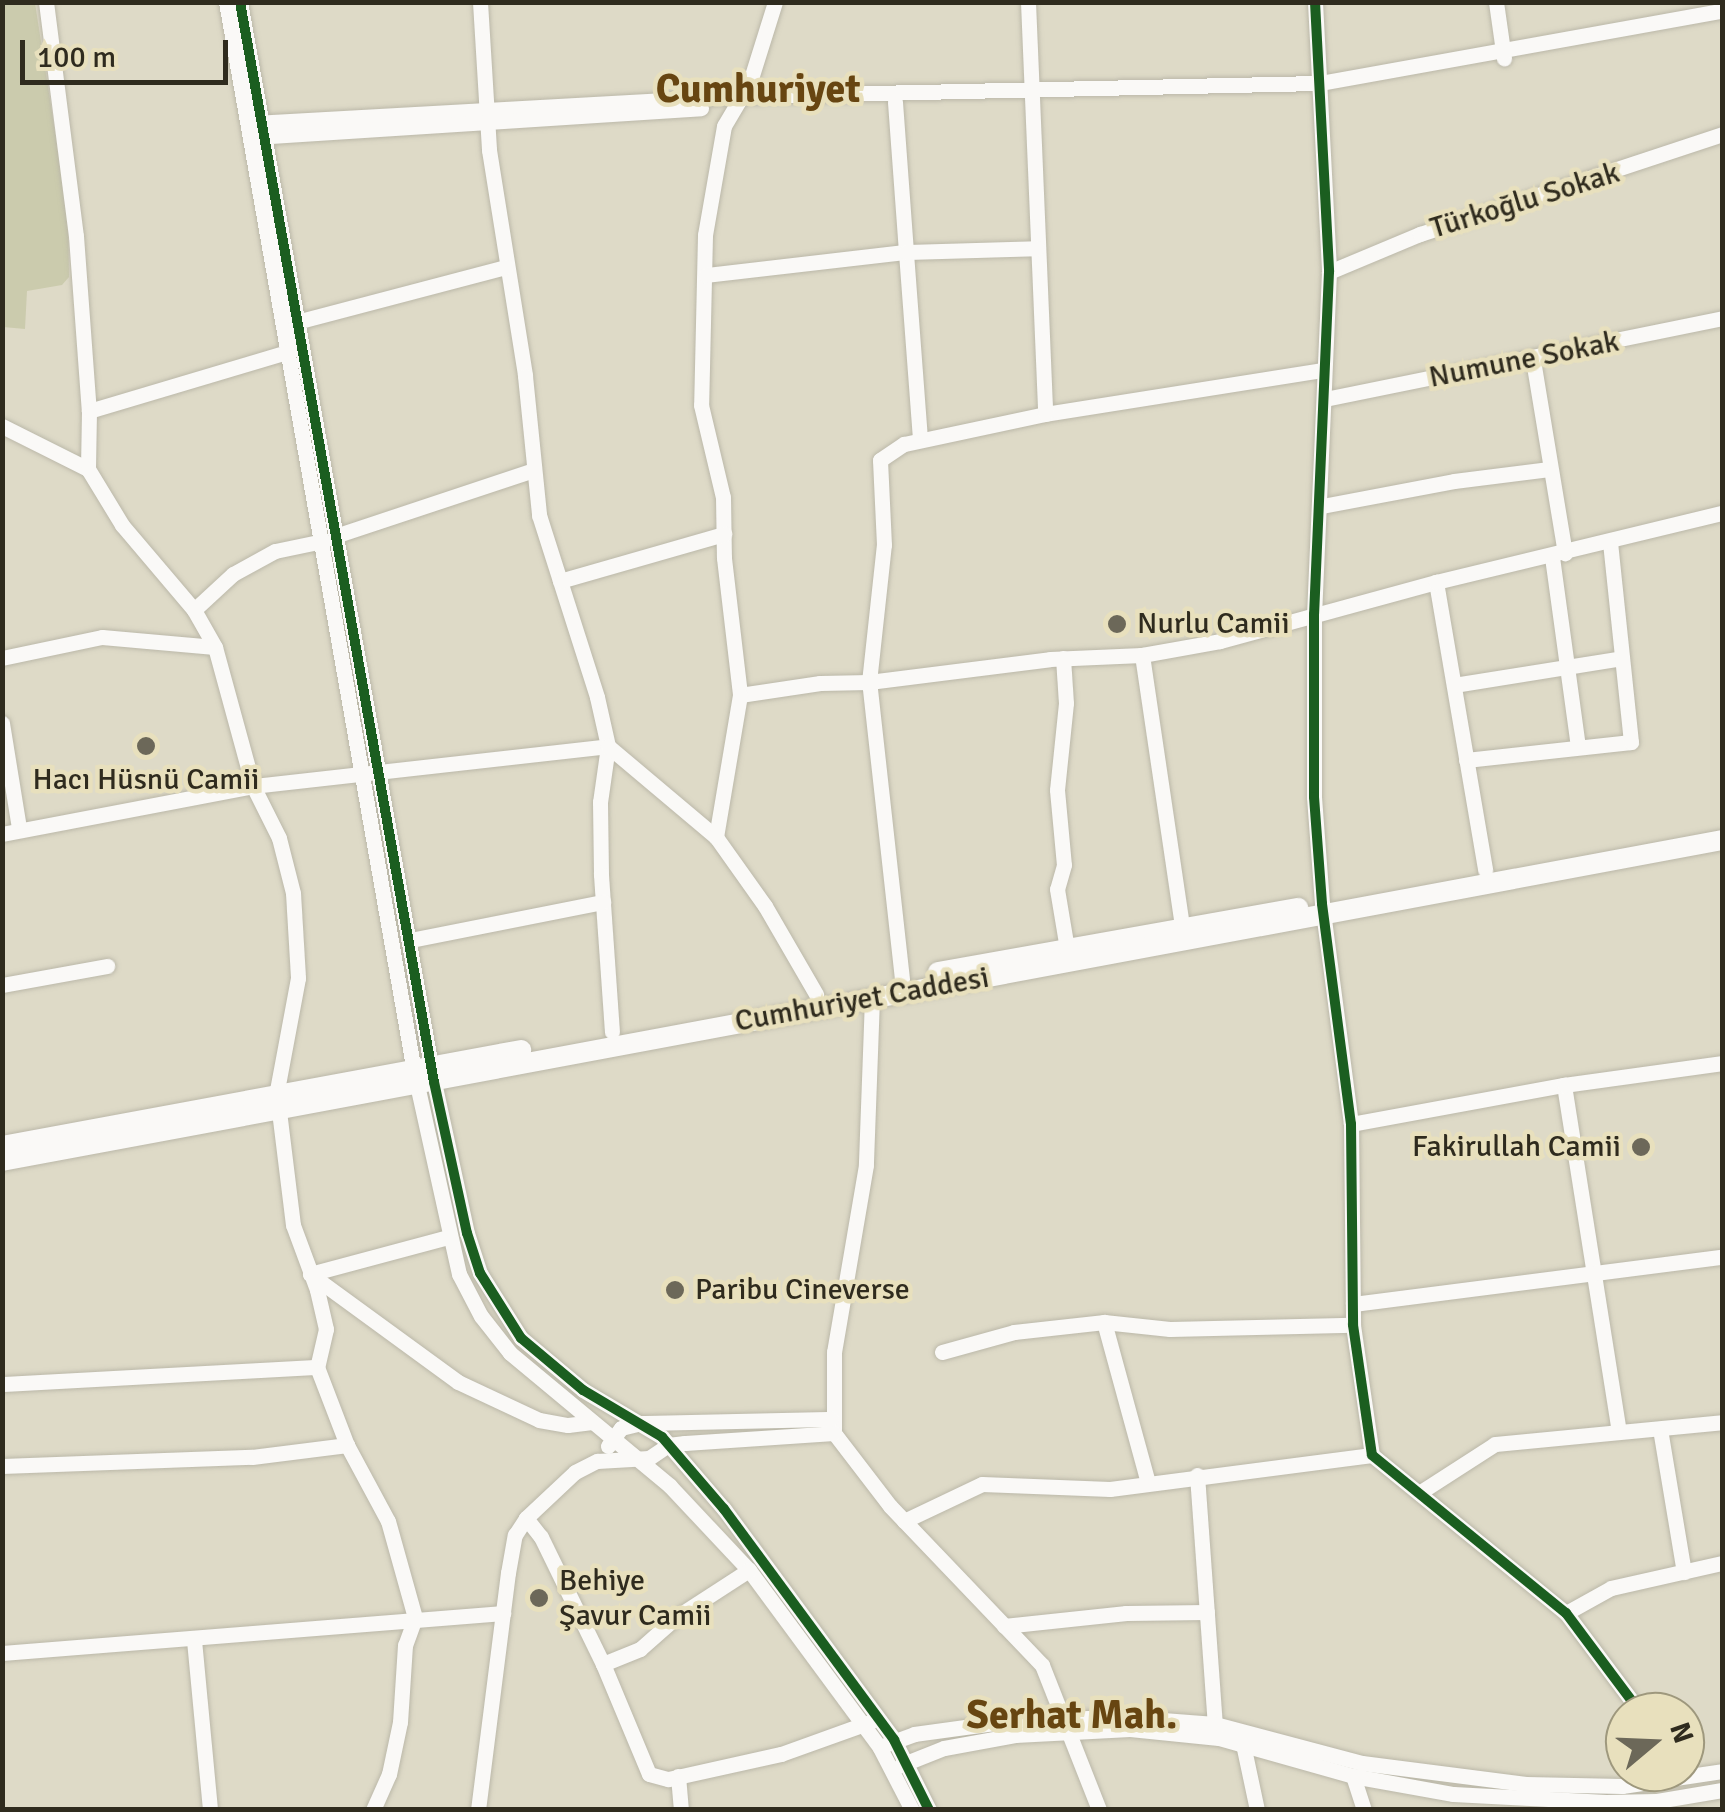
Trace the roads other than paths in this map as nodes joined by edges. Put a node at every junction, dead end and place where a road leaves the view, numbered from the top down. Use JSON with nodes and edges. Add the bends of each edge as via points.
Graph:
{"nodes":[{"id":1,"x":46,"y":2,"type":"edge"},
{"id":2,"x":226,"y":2,"type":"edge"},
{"id":3,"x":240,"y":2,"type":"edge"},
{"id":4,"x":480,"y":2,"type":"edge"},
{"id":5,"x":776,"y":2,"type":"edge"},
{"id":6,"x":1028,"y":2,"type":"edge"},
{"id":7,"x":1315,"y":2,"type":"edge"},
{"id":8,"x":1496,"y":2,"type":"edge"},
{"id":9,"x":1722,"y":11,"type":"edge"},
{"id":10,"x":1722,"y":20,"type":"edge"},
{"id":11,"x":1504,"y":55,"type":"junction"},
{"id":12,"x":1320,"y":88,"type":"junction"},
{"id":13,"x":1030,"y":93,"type":"junction"},
{"id":14,"x":736,"y":101,"type":"junction"},
{"id":15,"x":896,"y":102,"type":"junction"},
{"id":16,"x":486,"y":116,"type":"junction"},
{"id":17,"x":257,"y":130,"type":"junction"},
{"id":18,"x":1722,"y":134,"type":"edge"},
{"id":19,"x":1037,"y":248,"type":"junction"},
{"id":20,"x":906,"y":252,"type":"junction"},
{"id":21,"x":506,"y":266,"type":"junction"},
{"id":22,"x":1328,"y":272,"type":"junction"},
{"id":23,"x":706,"y":276,"type":"junction"},
{"id":24,"x":1722,"y":318,"type":"edge"},
{"id":25,"x":296,"y":322,"type":"junction"},
{"id":26,"x":290,"y":351,"type":"junction"},
{"id":27,"x":1533,"y":360,"type":"junction"},
{"id":28,"x":1324,"y":370,"type":"junction"},
{"id":29,"x":1325,"y":399,"type":"junction"},
{"id":30,"x":89,"y":411,"type":"junction"},
{"id":31,"x":1045,"y":414,"type":"junction"},
{"id":32,"x":2,"y":426,"type":"edge"},
{"id":33,"x":920,"y":439,"type":"junction"},
{"id":34,"x":88,"y":469,"type":"junction"},
{"id":35,"x":1548,"y":469,"type":"junction"},
{"id":36,"x":533,"y":470,"type":"junction"},
{"id":37,"x":1322,"y":506,"type":"junction"},
{"id":38,"x":1722,"y":513,"type":"edge"},
{"id":39,"x":724,"y":534,"type":"junction"},
{"id":40,"x":329,"y":538,"type":"junction"},
{"id":41,"x":1610,"y":541,"type":"junction"},
{"id":42,"x":1558,"y":555,"type":"junction"},
{"id":43,"x":560,"y":581,"type":"junction"},
{"id":44,"x":1436,"y":582,"type":"junction"},
{"id":45,"x":194,"y":610,"type":"junction"},
{"id":46,"x":1314,"y":614,"type":"junction"},
{"id":47,"x":215,"y":647,"type":"junction"},
{"id":48,"x":1142,"y":656,"type":"junction"},
{"id":49,"x":2,"y":658,"type":"edge"},
{"id":50,"x":1063,"y":658,"type":"junction"},
{"id":51,"x":1622,"y":658,"type":"junction"},
{"id":52,"x":1568,"y":667,"type":"junction"},
{"id":53,"x":870,"y":682,"type":"junction"},
{"id":54,"x":1454,"y":685,"type":"junction"},
{"id":55,"x":740,"y":695,"type":"junction"},
{"id":56,"x":2,"y":723,"type":"edge"},
{"id":57,"x":608,"y":746,"type":"junction"},
{"id":58,"x":1578,"y":746,"type":"junction"},
{"id":59,"x":1466,"y":760,"type":"junction"},
{"id":60,"x":371,"y":772,"type":"junction"},
{"id":61,"x":253,"y":786,"type":"junction"},
{"id":62,"x":1722,"y":826,"type":"edge"},
{"id":63,"x":20,"y":828,"type":"junction"},
{"id":64,"x":2,"y":834,"type":"edge"},
{"id":65,"x":716,"y":837,"type":"junction"},
{"id":66,"x":1722,"y":840,"type":"edge"},
{"id":67,"x":1485,"y":870,"type":"junction"},
{"id":68,"x":603,"y":902,"type":"junction"},
{"id":69,"x":1322,"y":911,"type":"junction"},
{"id":70,"x":1182,"y":927,"type":"junction"},
{"id":71,"x":411,"y":940,"type":"junction"},
{"id":72,"x":1067,"y":949,"type":"junction"},
{"id":73,"x":107,"y":966,"type":"dead end"},
{"id":74,"x":902,"y":978,"type":"junction"},
{"id":75,"x":2,"y":985,"type":"edge"},
{"id":76,"x":816,"y":994,"type":"junction"},
{"id":77,"x":872,"y":998,"type":"junction"},
{"id":78,"x":612,"y":1032,"type":"junction"},
{"id":79,"x":1722,"y":1063,"type":"edge"},
{"id":80,"x":424,"y":1076,"type":"junction"},
{"id":81,"x":1564,"y":1086,"type":"junction"},
{"id":82,"x":277,"y":1103,"type":"junction"},
{"id":83,"x":1351,"y":1124,"type":"junction"},
{"id":84,"x":2,"y":1146,"type":"edge"},
{"id":85,"x":2,"y":1162,"type":"edge"},
{"id":86,"x":448,"y":1237,"type":"junction"},
{"id":87,"x":1722,"y":1257,"type":"edge"},
{"id":88,"x":310,"y":1274,"type":"junction"},
{"id":89,"x":1595,"y":1274,"type":"junction"},
{"id":90,"x":1353,"y":1304,"type":"junction"},
{"id":91,"x":1104,"y":1322,"type":"junction"},
{"id":92,"x":1353,"y":1324,"type":"junction"},
{"id":93,"x":942,"y":1352,"type":"dead end"},
{"id":94,"x":316,"y":1367,"type":"junction"},
{"id":95,"x":2,"y":1384,"type":"edge"},
{"id":96,"x":592,"y":1422,"type":"junction"},
{"id":97,"x":1722,"y":1422,"type":"edge"},
{"id":98,"x":642,"y":1423,"type":"junction"},
{"id":99,"x":832,"y":1426,"type":"junction"},
{"id":100,"x":1619,"y":1430,"type":"junction"},
{"id":101,"x":1660,"y":1430,"type":"junction"},
{"id":102,"x":610,"y":1440,"type":"junction"},
{"id":103,"x":347,"y":1445,"type":"junction"},
{"id":104,"x":668,"y":1446,"type":"junction"},
{"id":105,"x":1372,"y":1454,"type":"junction"},
{"id":106,"x":637,"y":1460,"type":"junction"},
{"id":107,"x":597,"y":1461,"type":"junction"},
{"id":108,"x":2,"y":1466,"type":"edge"},
{"id":109,"x":1197,"y":1475,"type":"junction"},
{"id":110,"x":1148,"y":1483,"type":"junction"},
{"id":111,"x":1419,"y":1493,"type":"junction"},
{"id":112,"x":526,"y":1518,"type":"junction"},
{"id":113,"x":904,"y":1520,"type":"junction"},
{"id":114,"x":1722,"y":1563,"type":"edge"},
{"id":115,"x":748,"y":1570,"type":"junction"},
{"id":116,"x":1684,"y":1572,"type":"junction"},
{"id":117,"x":1206,"y":1612,"type":"junction"},
{"id":118,"x":503,"y":1614,"type":"junction"},
{"id":119,"x":1566,"y":1614,"type":"junction"},
{"id":120,"x":415,"y":1618,"type":"junction"},
{"id":121,"x":1004,"y":1626,"type":"junction"},
{"id":122,"x":194,"y":1640,"type":"junction"},
{"id":123,"x":2,"y":1653,"type":"edge"},
{"id":124,"x":603,"y":1664,"type":"junction"},
{"id":125,"x":1625,"y":1692,"type":"edge"},
{"id":126,"x":871,"y":1722,"type":"junction"},
{"id":127,"x":1066,"y":1723,"type":"junction"},
{"id":128,"x":1215,"y":1724,"type":"junction"},
{"id":129,"x":887,"y":1744,"type":"junction"},
{"id":130,"x":1242,"y":1744,"type":"junction"},
{"id":131,"x":900,"y":1765,"type":"junction"},
{"id":132,"x":678,"y":1776,"type":"junction"},
{"id":133,"x":1353,"y":1776,"type":"junction"},
{"id":134,"x":1605,"y":1786,"type":"edge"},
{"id":135,"x":1722,"y":1790,"type":"edge"},
{"id":136,"x":1691,"y":1803,"type":"edge"},
{"id":137,"x":1539,"y":1806,"type":"edge"},
{"id":138,"x":210,"y":1810,"type":"edge"},
{"id":139,"x":374,"y":1810,"type":"edge"},
{"id":140,"x":478,"y":1810,"type":"edge"},
{"id":141,"x":681,"y":1810,"type":"edge"},
{"id":142,"x":912,"y":1810,"type":"edge"},
{"id":143,"x":929,"y":1810,"type":"edge"},
{"id":144,"x":1098,"y":1810,"type":"edge"},
{"id":145,"x":1257,"y":1810,"type":"edge"},
{"id":146,"x":1364,"y":1810,"type":"edge"}],
"edges":[{"from":1,"to":30,"type":"street","via":[[76,236]]},
{"from":2,"to":17,"type":"street"},
{"from":3,"to":17,"type":"street"},
{"from":4,"to":16,"type":"street"},
{"from":5,"to":14,"type":"street","via":[[750,82]]},
{"from":6,"to":13,"type":"street"},
{"from":7,"to":12,"type":"street"},
{"from":8,"to":11,"type":"street"},
{"from":9,"to":11,"type":"street"},
{"from":10,"to":11,"type":"street"},
{"from":11,"to":12,"type":"street"},
{"from":12,"to":13,"type":"street"},
{"from":12,"to":22,"type":"street"},
{"from":13,"to":14,"type":"street"},
{"from":13,"to":15,"type":"street"},
{"from":13,"to":19,"type":"street"},
{"from":14,"to":15,"type":"street"},
{"from":14,"to":16,"type":"street"},
{"from":14,"to":23,"type":"street","via":[[724,126],[705,236]]},
{"from":15,"to":20,"type":"street"},
{"from":16,"to":17,"type":"street"},
{"from":16,"to":21,"type":"street"},
{"from":17,"to":25,"type":"street"},
{"from":17,"to":26,"type":"street"},
{"from":18,"to":22,"type":"street","name":"Türkoğlu Sokak","via":[[1420,234]]},
{"from":19,"to":20,"type":"street"},
{"from":19,"to":31,"type":"street"},
{"from":20,"to":23,"type":"street"},
{"from":20,"to":33,"type":"street"},
{"from":21,"to":25,"type":"street"},
{"from":21,"to":36,"type":"street"},
{"from":22,"to":28,"type":"street"},
{"from":23,"to":39,"type":"street","via":[[701,405],[723,497]]},
{"from":24,"to":27,"type":"street","name":"Numune Sokak"},
{"from":25,"to":40,"type":"street"},
{"from":26,"to":30,"type":"street"},
{"from":26,"to":40,"type":"street"},
{"from":27,"to":29,"type":"street","name":"Numune Sokak"},
{"from":27,"to":35,"type":"street"},
{"from":28,"to":29,"type":"street"},
{"from":28,"to":31,"type":"street"},
{"from":29,"to":37,"type":"street"},
{"from":30,"to":34,"type":"street"},
{"from":31,"to":33,"type":"street"},
{"from":32,"to":34,"type":"street"},
{"from":33,"to":53,"type":"street","via":[[880,460],[884,545]]},
{"from":34,"to":45,"type":"street","via":[[122,525]]},
{"from":35,"to":37,"type":"street"},
{"from":35,"to":42,"type":"street"},
{"from":36,"to":40,"type":"street"},
{"from":36,"to":43,"type":"street"},
{"from":37,"to":46,"type":"street"},
{"from":38,"to":41,"type":"street"},
{"from":39,"to":43,"type":"street"},
{"from":39,"to":55,"type":"street"},
{"from":40,"to":45,"type":"street","via":[[274,551],[233,574]]},
{"from":40,"to":60,"type":"street"},
{"from":41,"to":42,"type":"street"},
{"from":41,"to":51,"type":"street"},
{"from":42,"to":44,"type":"street"},
{"from":42,"to":52,"type":"street"},
{"from":43,"to":57,"type":"street"},
{"from":44,"to":46,"type":"street"},
{"from":44,"to":54,"type":"street"},
{"from":45,"to":47,"type":"street"},
{"from":46,"to":48,"type":"street"},
{"from":46,"to":69,"type":"street"},
{"from":47,"to":49,"type":"street","via":[[102,637]]},
{"from":47,"to":61,"type":"street"},
{"from":48,"to":50,"type":"street"},
{"from":48,"to":70,"type":"street"},
{"from":50,"to":53,"type":"street"},
{"from":50,"to":72,"type":"street","via":[[1066,704],[1057,790],[1064,865],[1058,889]]},
{"from":51,"to":52,"type":"street"},
{"from":51,"to":58,"type":"street","via":[[1630,742]]},
{"from":52,"to":54,"type":"street"},
{"from":52,"to":58,"type":"street"},
{"from":53,"to":55,"type":"street"},
{"from":53,"to":74,"type":"street"},
{"from":54,"to":59,"type":"street"},
{"from":55,"to":65,"type":"street"},
{"from":56,"to":63,"type":"street"},
{"from":57,"to":60,"type":"street"},
{"from":57,"to":65,"type":"street"},
{"from":57,"to":68,"type":"street","via":[[600,802]]},
{"from":58,"to":59,"type":"street"},
{"from":59,"to":67,"type":"street"},
{"from":60,"to":61,"type":"street"},
{"from":60,"to":71,"type":"street"},
{"from":60,"to":80,"type":"street"},
{"from":61,"to":63,"type":"street"},
{"from":61,"to":82,"type":"street","via":[[279,838],[293,893],[298,978]]},
{"from":62,"to":67,"type":"main road","name":"Cumhuriyet Caddesi"},
{"from":63,"to":64,"type":"street"},
{"from":65,"to":76,"type":"street"},
{"from":66,"to":69,"type":"main road","name":"Cumhuriyet Caddesi"},
{"from":67,"to":69,"type":"main road","name":"Cumhuriyet Caddesi"},
{"from":68,"to":71,"type":"street"},
{"from":68,"to":78,"type":"street"},
{"from":69,"to":70,"type":"main road","name":"Cumhuriyet Caddesi"},
{"from":69,"to":77,"type":"main road","name":"Cumhuriyet Caddesi"},
{"from":69,"to":83,"type":"street"},
{"from":70,"to":72,"type":"main road","name":"Cumhuriyet Caddesi"},
{"from":71,"to":80,"type":"street"},
{"from":72,"to":74,"type":"main road","name":"Cumhuriyet Caddesi"},
{"from":73,"to":75,"type":"street"},
{"from":74,"to":76,"type":"main road","name":"Cumhuriyet Caddesi"},
{"from":76,"to":78,"type":"main road","name":"Cumhuriyet Caddesi"},
{"from":77,"to":80,"type":"main road","name":"Cumhuriyet Caddesi"},
{"from":77,"to":99,"type":"street","via":[[866,1165],[834,1352]]},
{"from":78,"to":80,"type":"main road","name":"Cumhuriyet Caddesi"},
{"from":79,"to":81,"type":"street"},
{"from":80,"to":82,"type":"main road","name":"Cumhuriyet Caddesi"},
{"from":80,"to":86,"type":"street"},
{"from":80,"to":98,"type":"street","via":[[466,1233],[493,1298],[538,1354]]},
{"from":81,"to":83,"type":"street"},
{"from":81,"to":89,"type":"street"},
{"from":82,"to":84,"type":"main road","name":"Cumhuriyet Caddesi"},
{"from":82,"to":85,"type":"main road","name":"Cumhuriyet Caddesi"},
{"from":82,"to":88,"type":"street","via":[[292,1225]]},
{"from":83,"to":90,"type":"street"},
{"from":86,"to":88,"type":"street"},
{"from":86,"to":96,"type":"street","via":[[469,1295],[495,1335]]},
{"from":87,"to":89,"type":"street"},
{"from":88,"to":94,"type":"street","via":[[326,1329]]},
{"from":88,"to":96,"type":"street","via":[[458,1382],[539,1420]]},
{"from":89,"to":90,"type":"street"},
{"from":89,"to":100,"type":"street"},
{"from":90,"to":92,"type":"street"},
{"from":91,"to":92,"type":"street","via":[[1170,1329]]},
{"from":91,"to":93,"type":"street","via":[[1014,1332]]},
{"from":91,"to":110,"type":"street"},
{"from":92,"to":105,"type":"street"},
{"from":94,"to":95,"type":"street"},
{"from":94,"to":103,"type":"street"},
{"from":96,"to":102,"type":"street"},
{"from":97,"to":101,"type":"street"},
{"from":98,"to":99,"type":"street"},
{"from":98,"to":102,"type":"street","via":[[620,1428]]},
{"from":98,"to":104,"type":"street"},
{"from":99,"to":104,"type":"street"},
{"from":99,"to":113,"type":"street"},
{"from":100,"to":101,"type":"street"},
{"from":100,"to":111,"type":"street","via":[[1495,1444]]},
{"from":101,"to":116,"type":"street"},
{"from":102,"to":106,"type":"street"},
{"from":102,"to":107,"type":"street"},
{"from":103,"to":108,"type":"street","via":[[252,1458]]},
{"from":103,"to":120,"type":"street","via":[[388,1521]]},
{"from":104,"to":106,"type":"street"},
{"from":104,"to":126,"type":"street","via":[[764,1560]]},
{"from":105,"to":109,"type":"street"},
{"from":105,"to":111,"type":"street"},
{"from":106,"to":107,"type":"street"},
{"from":106,"to":115,"type":"street","via":[[700,1514]]},
{"from":107,"to":112,"type":"street","via":[[575,1472]]},
{"from":109,"to":110,"type":"street"},
{"from":109,"to":117,"type":"street"},
{"from":110,"to":113,"type":"street","via":[[982,1484]]},
{"from":111,"to":119,"type":"street"},
{"from":112,"to":118,"type":"street","via":[[515,1535]]},
{"from":112,"to":124,"type":"street"},
{"from":113,"to":121,"type":"street"},
{"from":114,"to":116,"type":"street"},
{"from":115,"to":124,"type":"street","via":[[640,1649]]},
{"from":115,"to":126,"type":"street"},
{"from":116,"to":119,"type":"street","via":[[1611,1588]]},
{"from":117,"to":121,"type":"street","via":[[1126,1612]]},
{"from":117,"to":128,"type":"street"},
{"from":118,"to":120,"type":"street"},
{"from":118,"to":140,"type":"street"},
{"from":119,"to":125,"type":"street"},
{"from":120,"to":122,"type":"street"},
{"from":120,"to":139,"type":"street","via":[[405,1645],[390,1774]]},
{"from":121,"to":127,"type":"street","via":[[1042,1665]]},
{"from":122,"to":123,"type":"street"},
{"from":122,"to":138,"type":"street"},
{"from":124,"to":132,"type":"street","via":[[649,1774]]},
{"from":126,"to":129,"type":"street"},
{"from":126,"to":132,"type":"street","via":[[781,1754]]},
{"from":127,"to":128,"type":"street"},
{"from":127,"to":129,"type":"street","via":[[940,1730]]},
{"from":127,"to":130,"type":"street"},
{"from":127,"to":131,"type":"street","via":[[944,1748]]},
{"from":127,"to":144,"type":"street"},
{"from":128,"to":134,"type":"street","via":[[1396,1768],[1526,1784]]},
{"from":129,"to":131,"type":"street"},
{"from":130,"to":133,"type":"street"},
{"from":130,"to":145,"type":"street"},
{"from":131,"to":142,"type":"street"},
{"from":131,"to":143,"type":"street"},
{"from":132,"to":141,"type":"street"},
{"from":133,"to":137,"type":"street"},
{"from":133,"to":146,"type":"street"},
{"from":135,"to":136,"type":"street"},
{"from":136,"to":137,"type":"street"}]}
